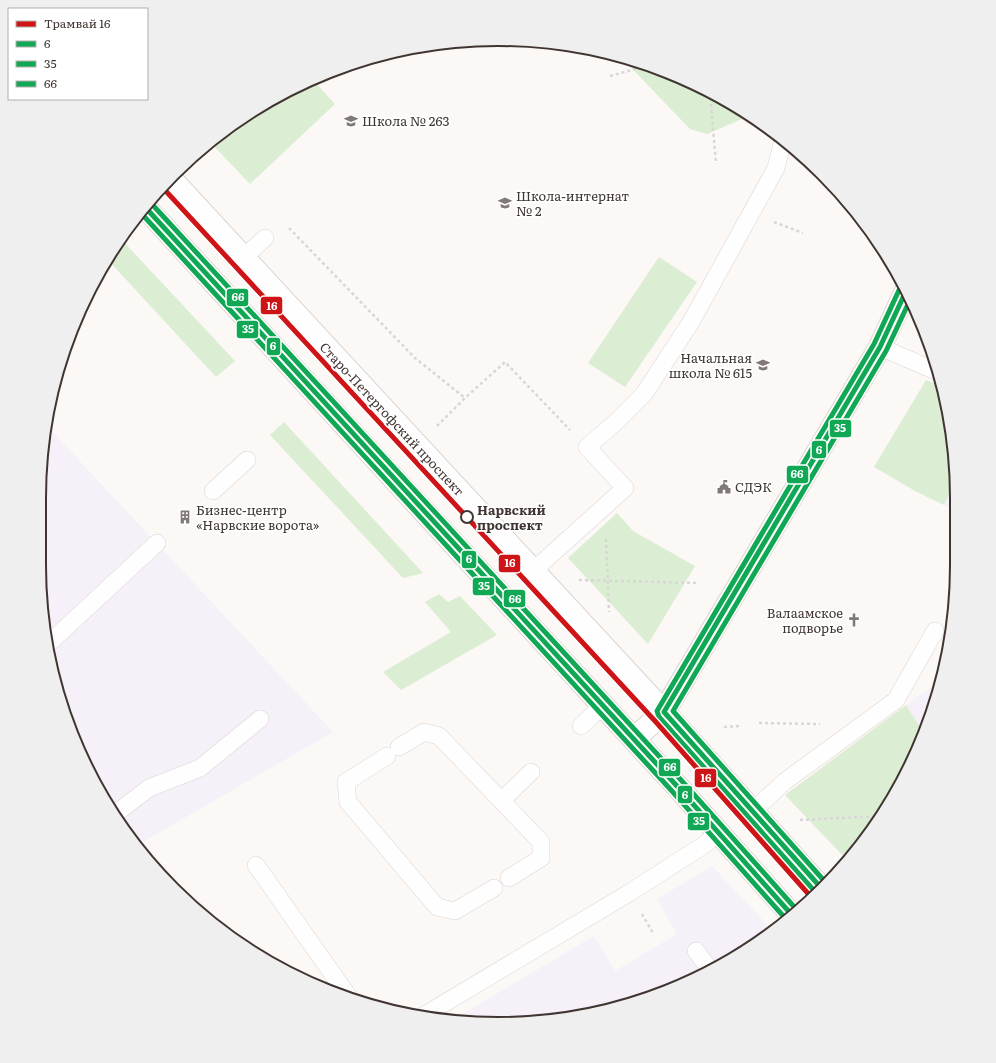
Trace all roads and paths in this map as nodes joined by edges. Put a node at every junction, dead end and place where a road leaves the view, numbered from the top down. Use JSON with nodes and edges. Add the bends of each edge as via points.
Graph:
{"nodes":[{"id":1,"x":638,"y":68,"type":"edge"},
{"id":2,"x":610,"y":76,"type":"dead end"},
{"id":3,"x":711,"y":100,"type":"edge"},
{"id":4,"x":782,"y":147,"type":"edge"},
{"id":5,"x":716,"y":164,"type":"dead end"},
{"id":6,"x":174,"y":182,"type":"edge"},
{"id":7,"x":149,"y":211,"type":"edge"},
{"id":8,"x":288,"y":227,"type":"dead end"},
{"id":9,"x":797,"y":231,"type":"dead end"},
{"id":10,"x":803,"y":233,"type":"dead end"},
{"id":11,"x":265,"y":238,"type":"dead end"},
{"id":12,"x":244,"y":257,"type":"junction"},
{"id":13,"x":903,"y":298,"type":"edge"},
{"id":14,"x":880,"y":347,"type":"junction"},
{"id":15,"x":931,"y":369,"type":"edge"},
{"id":16,"x":465,"y":398,"type":"junction"},
{"id":17,"x":435,"y":428,"type":"dead end"},
{"id":18,"x":587,"y":447,"type":"junction"},
{"id":19,"x":247,"y":460,"type":"dead end"},
{"id":20,"x":213,"y":491,"type":"dead end"},
{"id":21,"x":605,"y":506,"type":"junction"},
{"id":22,"x":157,"y":543,"type":"dead end"},
{"id":23,"x":533,"y":571,"type":"junction"},
{"id":24,"x":578,"y":580,"type":"dead end"},
{"id":25,"x":608,"y":580,"type":"junction"},
{"id":26,"x":698,"y":583,"type":"dead end"},
{"id":27,"x":608,"y":612,"type":"dead end"},
{"id":28,"x":935,"y":631,"type":"dead end"},
{"id":29,"x":53,"y":640,"type":"edge"},
{"id":30,"x":603,"y":705,"type":"junction"},
{"id":31,"x":664,"y":712,"type":"junction"},
{"id":32,"x":260,"y":719,"type":"dead end"},
{"id":33,"x":759,"y":723,"type":"dead end"},
{"id":34,"x":581,"y":726,"type":"dead end"},
{"id":35,"x":724,"y":726,"type":"dead end"},
{"id":36,"x":739,"y":726,"type":"dead end"},
{"id":37,"x":634,"y":739,"type":"junction"},
{"id":38,"x":835,"y":745,"type":"junction"},
{"id":39,"x":531,"y":772,"type":"dead end"},
{"id":40,"x":502,"y":800,"type":"junction"},
{"id":41,"x":119,"y":811,"type":"edge"},
{"id":42,"x":753,"y":811,"type":"junction"},
{"id":43,"x":874,"y":816,"type":"edge"},
{"id":44,"x":800,"y":820,"type":"dead end"},
{"id":45,"x":719,"y":832,"type":"junction"},
{"id":46,"x":256,"y":865,"type":"dead end"},
{"id":47,"x":509,"y":878,"type":"dead end"},
{"id":48,"x":818,"y":885,"type":"edge"},
{"id":49,"x":494,"y":888,"type":"dead end"},
{"id":50,"x":789,"y":911,"type":"edge"},
{"id":51,"x":696,"y":950,"type":"dead end"},
{"id":52,"x":707,"y":965,"type":"edge"},
{"id":53,"x":344,"y":990,"type":"edge"},
{"id":54,"x":430,"y":1012,"type":"edge"}],
"edges":[{"from":1,"to":2,"type":"path"},
{"from":3,"to":5,"type":"path"},
{"from":4,"to":18,"type":"lane","via":[[776,168],[691,322],[644,394]]},
{"from":6,"to":12,"type":"main road","name":"Старо-Петергофский проспект"},
{"from":7,"to":30,"type":"main road"},
{"from":8,"to":16,"type":"path","via":[[416,358]]},
{"from":9,"to":10,"type":"path"},
{"from":11,"to":12,"type":"lane"},
{"from":12,"to":23,"type":"main road","name":"Старо-Петергофский проспект"},
{"from":13,"to":14,"type":"main road"},
{"from":14,"to":15,"type":"lane"},
{"from":14,"to":31,"type":"main road"},
{"from":16,"to":17,"type":"path"},
{"from":16,"to":18,"type":"path","via":[[505,362]]},
{"from":18,"to":21,"type":"lane","via":[[625,488]]},
{"from":19,"to":20,"type":"lane"},
{"from":21,"to":23,"type":"lane"},
{"from":21,"to":25,"type":"path"},
{"from":22,"to":29,"type":"lane"},
{"from":23,"to":31,"type":"main road","name":"Старо-Петергофский проспект"},
{"from":24,"to":25,"type":"path"},
{"from":25,"to":26,"type":"path"},
{"from":25,"to":27,"type":"path"},
{"from":28,"to":38,"type":"lane","via":[[896,700]]},
{"from":30,"to":34,"type":"lane"},
{"from":30,"to":37,"type":"main road"},
{"from":31,"to":37,"type":"main road"},
{"from":31,"to":42,"type":"main road","name":"Старо-Петергофский проспект"},
{"from":32,"to":41,"type":"lane","via":[[200,768],[149,788]]},
{"from":33,"to":38,"type":"path","via":[[820,724]]},
{"from":35,"to":36,"type":"path"},
{"from":37,"to":45,"type":"main road"},
{"from":38,"to":42,"type":"lane","via":[[784,782]]},
{"from":39,"to":40,"type":"lane"},
{"from":40,"to":47,"type":"lane","via":[[541,842],[541,858]]},
{"from":40,"to":49,"type":"lane","via":[[439,736],[424,732],[346,782],[348,802],[437,907],[454,911]]},
{"from":42,"to":48,"type":"main road","name":"Старо-Петергофский проспект"},
{"from":43,"to":44,"type":"path"},
{"from":45,"to":50,"type":"main road"},
{"from":45,"to":54,"type":"lane","via":[[704,845],[629,893]]},
{"from":46,"to":53,"type":"lane"},
{"from":51,"to":52,"type":"lane"}]}
